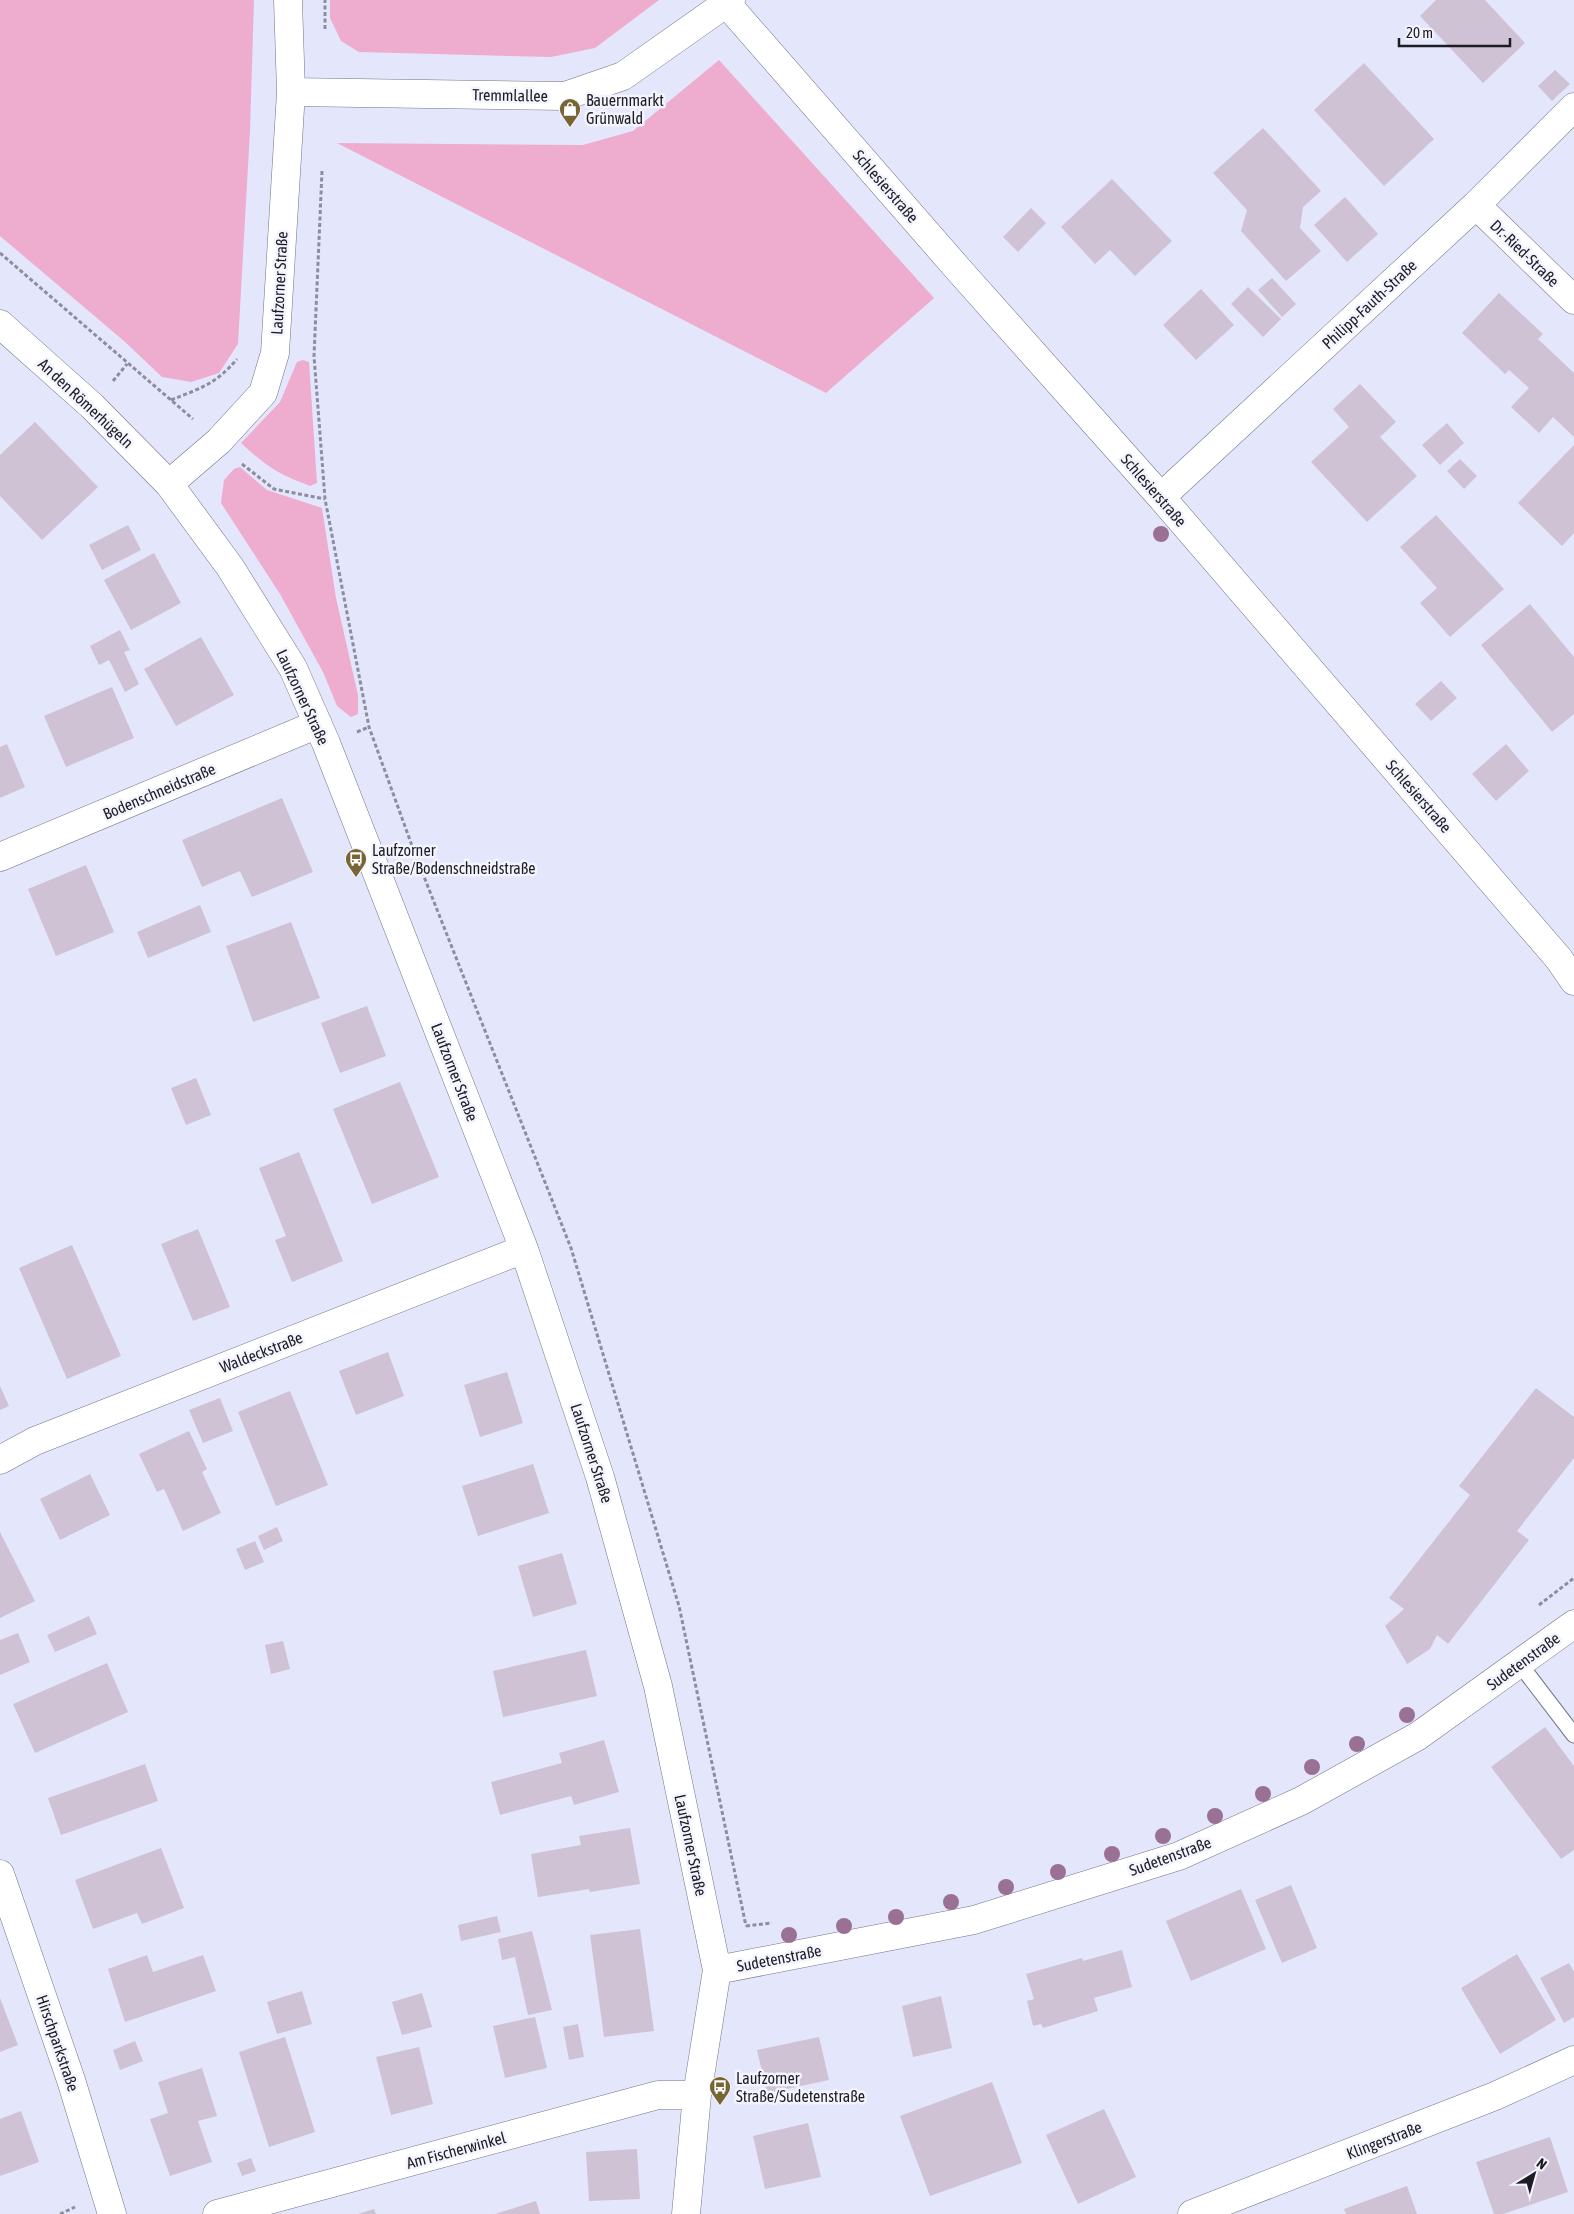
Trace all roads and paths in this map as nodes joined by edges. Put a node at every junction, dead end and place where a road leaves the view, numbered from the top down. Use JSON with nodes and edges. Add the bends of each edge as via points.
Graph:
{"nodes":[{"id":1,"x":288,"y":0,"type":"edge"},
{"id":2,"x":325,"y":0,"type":"edge"},
{"id":3,"x":729,"y":2,"type":"edge"},
{"id":4,"x":325,"y":37,"type":"dead end"},
{"id":5,"x":290,"y":92,"type":"junction"},
{"id":6,"x":1574,"y":107,"type":"edge"},
{"id":7,"x":322,"y":170,"type":"dead end"},
{"id":8,"x":1476,"y":205,"type":"junction"},
{"id":9,"x":0,"y":253,"type":"edge"},
{"id":10,"x":1574,"y":300,"type":"edge"},
{"id":11,"x":0,"y":324,"type":"edge"},
{"id":12,"x":239,"y":357,"type":"dead end"},
{"id":13,"x":171,"y":400,"type":"junction"},
{"id":14,"x":219,"y":440,"type":"junction"},
{"id":15,"x":169,"y":484,"type":"junction"},
{"id":16,"x":1161,"y":496,"type":"junction"},
{"id":17,"x":324,"y":499,"type":"junction"},
{"id":18,"x":318,"y":724,"type":"junction"},
{"id":19,"x":0,"y":857,"type":"edge"},
{"id":20,"x":1566,"y":952,"type":"edge"},
{"id":21,"x":1574,"y":981,"type":"edge"},
{"id":22,"x":524,"y":1249,"type":"junction"},
{"id":23,"x":0,"y":1460,"type":"edge"},
{"id":24,"x":1574,"y":1578,"type":"edge"},
{"id":25,"x":1536,"y":1608,"type":"dead end"},
{"id":26,"x":1574,"y":1624,"type":"edge"},
{"id":27,"x":1519,"y":1664,"type":"junction"},
{"id":28,"x":1574,"y":1735,"type":"edge"},
{"id":29,"x":0,"y":1874,"type":"edge"},
{"id":30,"x":781,"y":1922,"type":"dead end"},
{"id":31,"x":746,"y":1926,"type":"junction"},
{"id":32,"x":717,"y":1970,"type":"junction"},
{"id":33,"x":1574,"y":2060,"type":"edge"},
{"id":34,"x":697,"y":2095,"type":"junction"},
{"id":35,"x":112,"y":2214,"type":"edge"},
{"id":36,"x":217,"y":2214,"type":"edge"},
{"id":37,"x":686,"y":2214,"type":"edge"},
{"id":38,"x":1192,"y":2214,"type":"edge"}],
"edges":[{"from":1,"to":5,"type":"street","name":"Laufzorner Straße"},
{"from":2,"to":4,"type":"path"},
{"from":3,"to":5,"type":"street","name":"Tremmlallee","via":[[623,76],[565,96]]},
{"from":3,"to":16,"type":"street","name":"Schlesierstraße","via":[[958,269]]},
{"from":5,"to":14,"type":"street","name":"Laufzorner Straße","via":[[275,353],[263,393]]},
{"from":6,"to":8,"type":"street","name":"Philipp-Fauth-Straße"},
{"from":7,"to":17,"type":"path","via":[[314,356]]},
{"from":8,"to":10,"type":"street","name":"Dr.-Ried-Straße"},
{"from":8,"to":16,"type":"street","name":"Philipp-Fauth-Straße"},
{"from":9,"to":13,"type":"path"},
{"from":11,"to":15,"type":"street","name":"An den Römerhügeln","via":[[92,406]]},
{"from":12,"to":13,"type":"path","via":[[222,376]]},
{"from":13,"to":14,"type":"path"},
{"from":14,"to":15,"type":"street","name":"Laufzorner Straße"},
{"from":14,"to":17,"type":"path","via":[[247,469],[274,488]]},
{"from":15,"to":18,"type":"street","name":"Laufzorner Straße","via":[[230,567],[293,668]]},
{"from":16,"to":20,"type":"street","name":"Schlesierstraße"},
{"from":17,"to":31,"type":"path","via":[[369,727],[415,854],[571,1248],[679,1606]]},
{"from":18,"to":19,"type":"street","name":"Bodenschneidstraße"},
{"from":18,"to":22,"type":"street","name":"Laufzorner Straße"},
{"from":20,"to":21,"type":"street","name":"Schlesierstraße"},
{"from":22,"to":23,"type":"street","name":"Waldeckstraße","via":[[35,1441]]},
{"from":22,"to":32,"type":"street","name":"Laufzorner Straße","via":[[600,1477],[658,1686]]},
{"from":24,"to":25,"type":"path"},
{"from":26,"to":27,"type":"street","name":"Sudetenstraße"},
{"from":27,"to":28,"type":"lane"},
{"from":27,"to":32,"type":"street","name":"Sudetenstraße","via":[[1418,1736],[1301,1801],[1179,1856],[974,1920]]},
{"from":29,"to":35,"type":"street","name":"Hirschparkstraße","via":[[71,2080]]},
{"from":30,"to":31,"type":"path"},
{"from":31,"to":32,"type":"path"},
{"from":32,"to":34,"type":"street","name":"Laufzorner Straße"},
{"from":33,"to":38,"type":"street","name":"Klingerstraße","via":[[1495,2096]]},
{"from":34,"to":36,"type":"street","name":"Am Fischerwinkel","via":[[658,2095]]},
{"from":34,"to":37,"type":"street","name":"Laufzorner Straße"}]}
